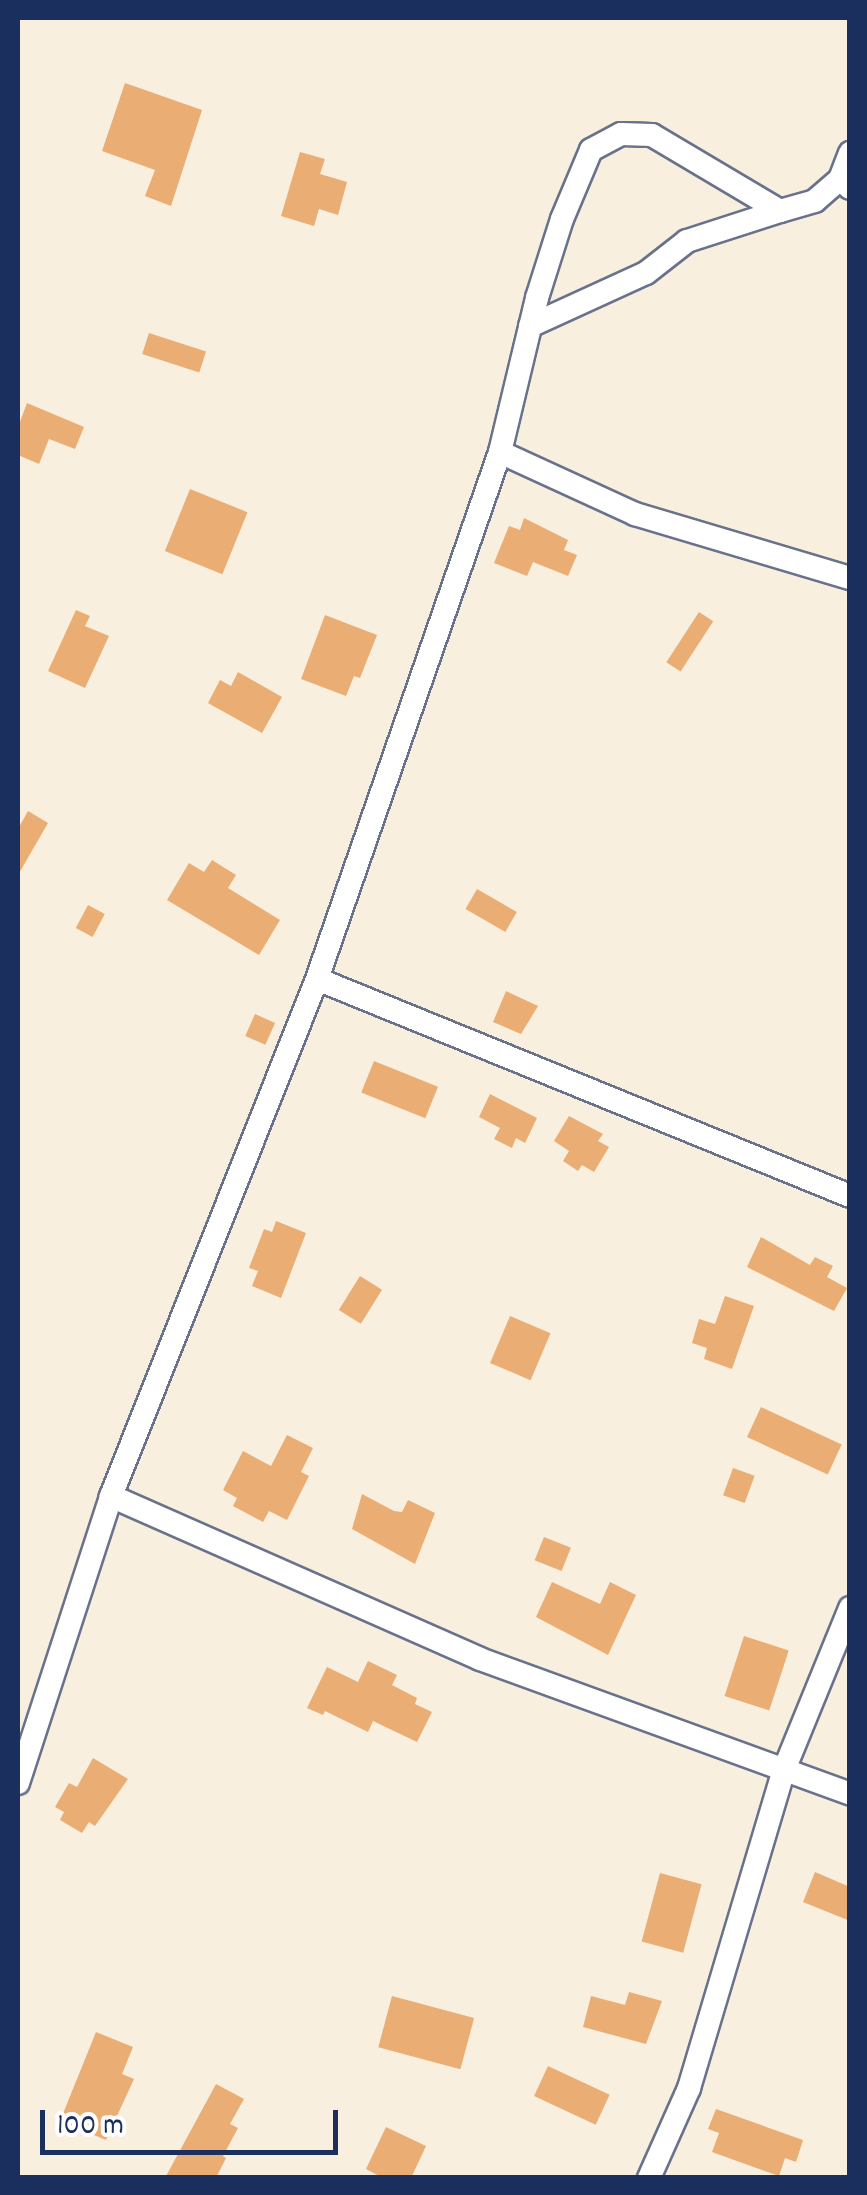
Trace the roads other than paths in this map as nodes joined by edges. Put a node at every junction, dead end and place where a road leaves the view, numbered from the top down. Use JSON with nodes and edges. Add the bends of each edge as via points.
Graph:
{"nodes":[{"id":1,"x":850,"y":153,"type":"edge"},
{"id":2,"x":845,"y":184,"type":"edge"},
{"id":3,"x":780,"y":212,"type":"junction"},
{"id":4,"x":530,"y":326,"type":"junction"},
{"id":5,"x":500,"y":452,"type":"junction"},
{"id":6,"x":850,"y":578,"type":"edge"},
{"id":7,"x":317,"y":978,"type":"junction"},
{"id":8,"x":850,"y":1196,"type":"edge"},
{"id":9,"x":111,"y":1496,"type":"junction"},
{"id":10,"x":850,"y":1608,"type":"edge"},
{"id":11,"x":784,"y":1770,"type":"junction"},
{"id":12,"x":18,"y":1783,"type":"edge"},
{"id":13,"x":850,"y":1794,"type":"edge"},
{"id":14,"x":649,"y":2178,"type":"edge"}],
"edges":[{"from":1,"to":2,"type":"street"},
{"from":2,"to":3,"type":"street"},
{"from":3,"to":4,"type":"street","via":[[687,241],[646,274]]},
{"from":3,"to":4,"type":"street","via":[[652,135],[621,134],[603,142],[592,150],[562,219]]},
{"from":4,"to":5,"type":"street"},
{"from":5,"to":6,"type":"street","via":[[635,514]]},
{"from":5,"to":7,"type":"street"},
{"from":7,"to":8,"type":"street"},
{"from":7,"to":9,"type":"street"},
{"from":9,"to":11,"type":"street","via":[[480,1659]]},
{"from":9,"to":12,"type":"street"},
{"from":10,"to":11,"type":"street"},
{"from":11,"to":13,"type":"street"},
{"from":11,"to":14,"type":"street","via":[[689,2088]]}]}
